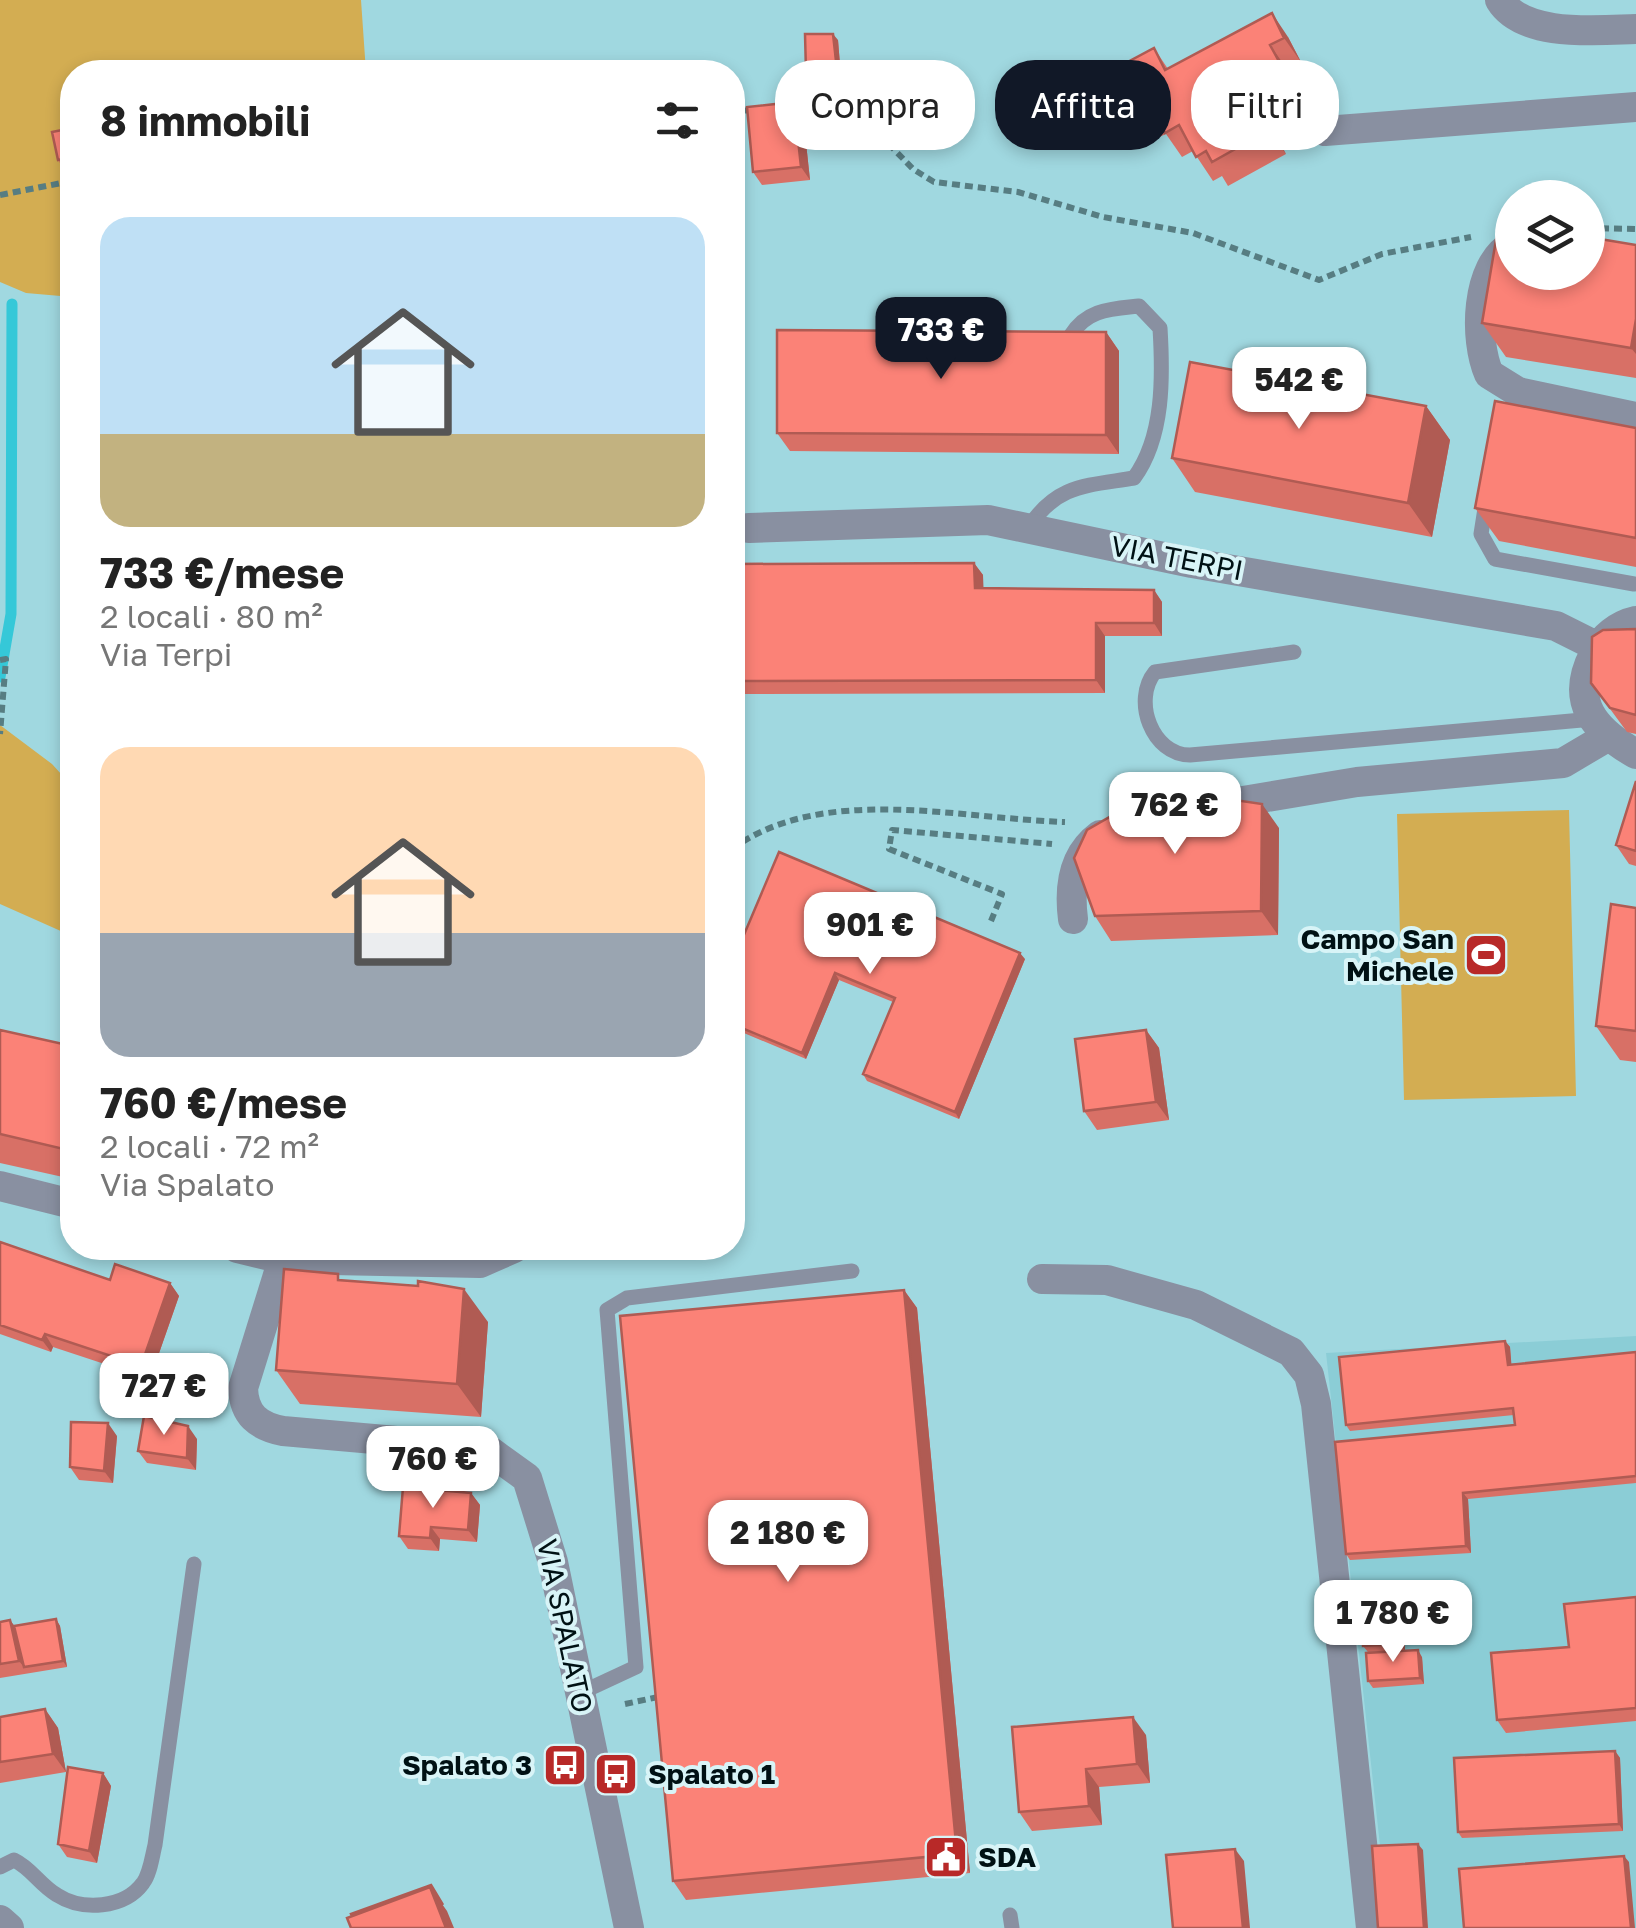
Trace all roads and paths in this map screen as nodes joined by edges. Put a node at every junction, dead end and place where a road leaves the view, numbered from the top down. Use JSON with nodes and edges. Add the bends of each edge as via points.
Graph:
{"nodes":[{"id":1,"x":1500,"y":0,"type":"edge"},
{"id":2,"x":1636,"y":29,"type":"edge"},
{"id":3,"x":1636,"y":107,"type":"edge"},
{"id":4,"x":768,"y":110,"type":"edge"},
{"id":5,"x":745,"y":111,"type":"edge"},
{"id":6,"x":1339,"y":130,"type":"edge"},
{"id":7,"x":895,"y":150,"type":"edge"},
{"id":8,"x":60,"y":182,"type":"edge"},
{"id":9,"x":0,"y":195,"type":"edge"},
{"id":10,"x":1605,"y":228,"type":"edge"},
{"id":11,"x":1636,"y":229,"type":"edge"},
{"id":12,"x":1476,"y":236,"type":"dead end"},
{"id":13,"x":1495,"y":264,"type":"edge"},
{"id":14,"x":1071,"y":335,"type":"edge"},
{"id":15,"x":1629,"y":420,"type":"edge"},
{"id":16,"x":1489,"y":485,"type":"edge"},
{"id":17,"x":749,"y":528,"type":"dead end"},
{"id":18,"x":1028,"y":528,"type":"junction"},
{"id":19,"x":1634,"y":584,"type":"edge"},
{"id":20,"x":1636,"y":621,"type":"edge"},
{"id":21,"x":1598,"y":646,"type":"junction"},
{"id":22,"x":1294,"y":652,"type":"dead end"},
{"id":23,"x":0,"y":660,"type":"edge"},
{"id":24,"x":1600,"y":728,"type":"junction"},
{"id":25,"x":0,"y":734,"type":"edge"},
{"id":26,"x":1636,"y":754,"type":"edge"},
{"id":27,"x":1172,"y":813,"type":"edge"},
{"id":28,"x":1114,"y":828,"type":"junction"},
{"id":29,"x":745,"y":844,"type":"edge"},
{"id":30,"x":1073,"y":918,"type":"dead end"},
{"id":31,"x":991,"y":921,"type":"dead end"},
{"id":32,"x":0,"y":1186,"type":"edge"},
{"id":33,"x":60,"y":1201,"type":"edge"},
{"id":34,"x":283,"y":1260,"type":"joint"},
{"id":35,"x":487,"y":1260,"type":"edge"},
{"id":36,"x":852,"y":1272,"type":"dead end"},
{"id":37,"x":1042,"y":1279,"type":"dead end"},
{"id":38,"x":194,"y":1564,"type":"dead end"},
{"id":39,"x":578,"y":1694,"type":"junction"},
{"id":40,"x":0,"y":1867,"type":"edge"},
{"id":41,"x":0,"y":1920,"type":"edge"},
{"id":42,"x":10,"y":1928,"type":"edge"},
{"id":43,"x":629,"y":1928,"type":"edge"},
{"id":44,"x":1371,"y":1928,"type":"edge"}],
"edges":[{"from":1,"to":2,"type":"street","via":[[1534,23]]},
{"from":3,"to":6,"type":"street"},
{"from":4,"to":5,"type":"path"},
{"from":7,"to":12,"type":"path","via":[[934,182],[1018,192],[1193,233],[1319,280],[1382,254]]},
{"from":8,"to":9,"type":"path"},
{"from":10,"to":11,"type":"path"},
{"from":13,"to":15,"type":"street","via":[[1488,272],[1480,336],[1488,374],[1518,392]]},
{"from":14,"to":18,"type":"lane","via":[[1081,319],[1139,306],[1160,328],[1163,372],[1150,456],[1134,478],[1074,488],[1044,503]]},
{"from":16,"to":19,"type":"lane","via":[[1482,534],[1495,559]]},
{"from":17,"to":18,"type":"street","name":"VIA TERPI","via":[[988,520]]},
{"from":18,"to":21,"type":"street","name":"VIA TERPI","via":[[1556,626]]},
{"from":20,"to":21,"type":"street"},
{"from":21,"to":24,"type":"street","via":[[1583,675],[1584,697]]},
{"from":22,"to":24,"type":"lane","via":[[1156,672],[1148,680],[1146,710],[1156,738],[1178,755],[1190,755]]},
{"from":23,"to":25,"type":"path","via":[[6,659]]},
{"from":24,"to":26,"type":"street"},
{"from":24,"to":27,"type":"street","via":[[1564,764],[1356,782]]},
{"from":28,"to":29,"type":"path","via":[[884,810],[826,812]]},
{"from":28,"to":30,"type":"street","via":[[1072,879]]},
{"from":28,"to":31,"type":"path","via":[[1041,845],[892,830],[889,849],[1002,894]]},
{"from":32,"to":33,"type":"street"},
{"from":34,"to":35,"type":"street"},
{"from":34,"to":39,"type":"street","name":"VIA SPALATO","via":[[243,1388],[253,1419],[283,1431],[487,1449],[518,1467],[534,1492],[548,1544]]},
{"from":36,"to":39,"type":"lane","via":[[628,1298],[606,1310],[636,1667]]},
{"from":37,"to":44,"type":"street","via":[[1107,1280],[1196,1305],[1291,1352],[1310,1375]]},
{"from":38,"to":40,"type":"lane","via":[[145,1882],[118,1901],[78,1905],[14,1860]]},
{"from":39,"to":43,"type":"street","name":"VIA SPALATO"},
{"from":41,"to":42,"type":"street"}]}
